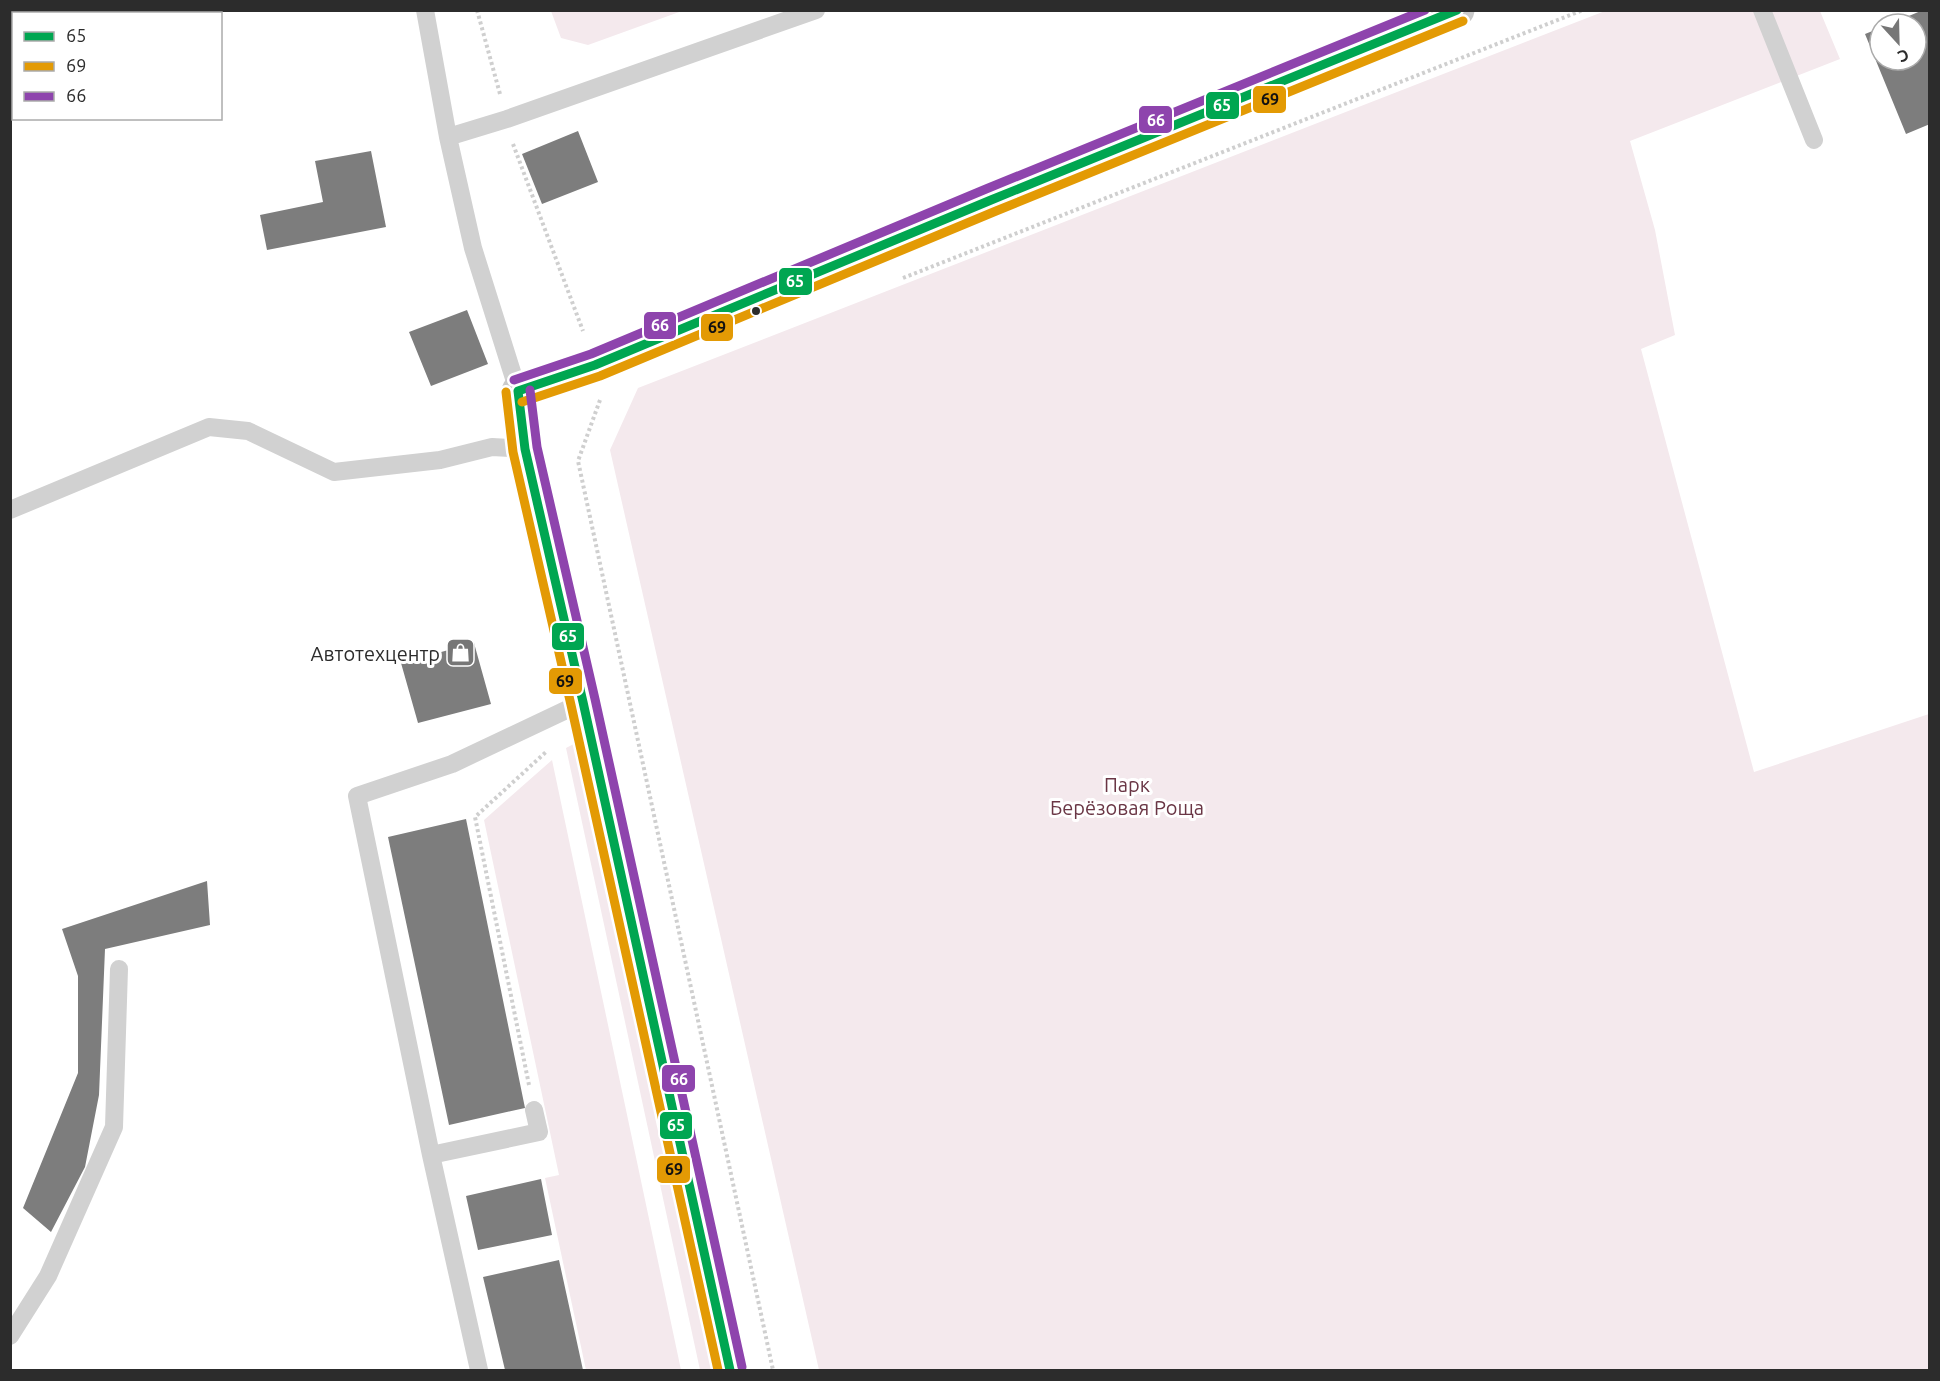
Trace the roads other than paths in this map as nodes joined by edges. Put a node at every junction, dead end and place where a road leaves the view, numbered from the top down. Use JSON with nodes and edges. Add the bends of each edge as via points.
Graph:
{"nodes":[{"id":1,"x":425,"y":10,"type":"edge"},
{"id":2,"x":816,"y":10,"type":"edge"},
{"id":3,"x":1458,"y":10,"type":"edge"},
{"id":4,"x":1762,"y":10,"type":"edge"},
{"id":5,"x":448,"y":137,"type":"junction"},
{"id":6,"x":1814,"y":140,"type":"dead end"},
{"id":7,"x":518,"y":391,"type":"junction"},
{"id":8,"x":525,"y":449,"type":"junction"},
{"id":9,"x":10,"y":510,"type":"edge"},
{"id":10,"x":583,"y":702,"type":"junction"},
{"id":11,"x":119,"y":969,"type":"dead end"},
{"id":12,"x":534,"y":1110,"type":"road end"},
{"id":13,"x":431,"y":1155,"type":"junction"},
{"id":14,"x":10,"y":1336,"type":"edge"},
{"id":15,"x":479,"y":1371,"type":"edge"},
{"id":16,"x":730,"y":1371,"type":"edge"}],
"edges":[{"from":1,"to":5,"type":"lane"},
{"from":2,"to":5,"type":"lane"},
{"from":3,"to":7,"type":"main road","via":[[595,365]]},
{"from":4,"to":6,"type":"lane"},
{"from":5,"to":7,"type":"lane","via":[[473,248]]},
{"from":7,"to":8,"type":"main road"},
{"from":8,"to":9,"type":"lane","via":[[492,447],[440,460],[334,472],[248,431],[209,427]]},
{"from":8,"to":10,"type":"main road"},
{"from":10,"to":13,"type":"lane","via":[[452,764],[357,796]]},
{"from":10,"to":16,"type":"main road"},
{"from":11,"to":14,"type":"lane","via":[[114,1127],[48,1276]]},
{"from":12,"to":13,"type":"lane","via":[[539,1132]]},
{"from":13,"to":15,"type":"lane"}]}
